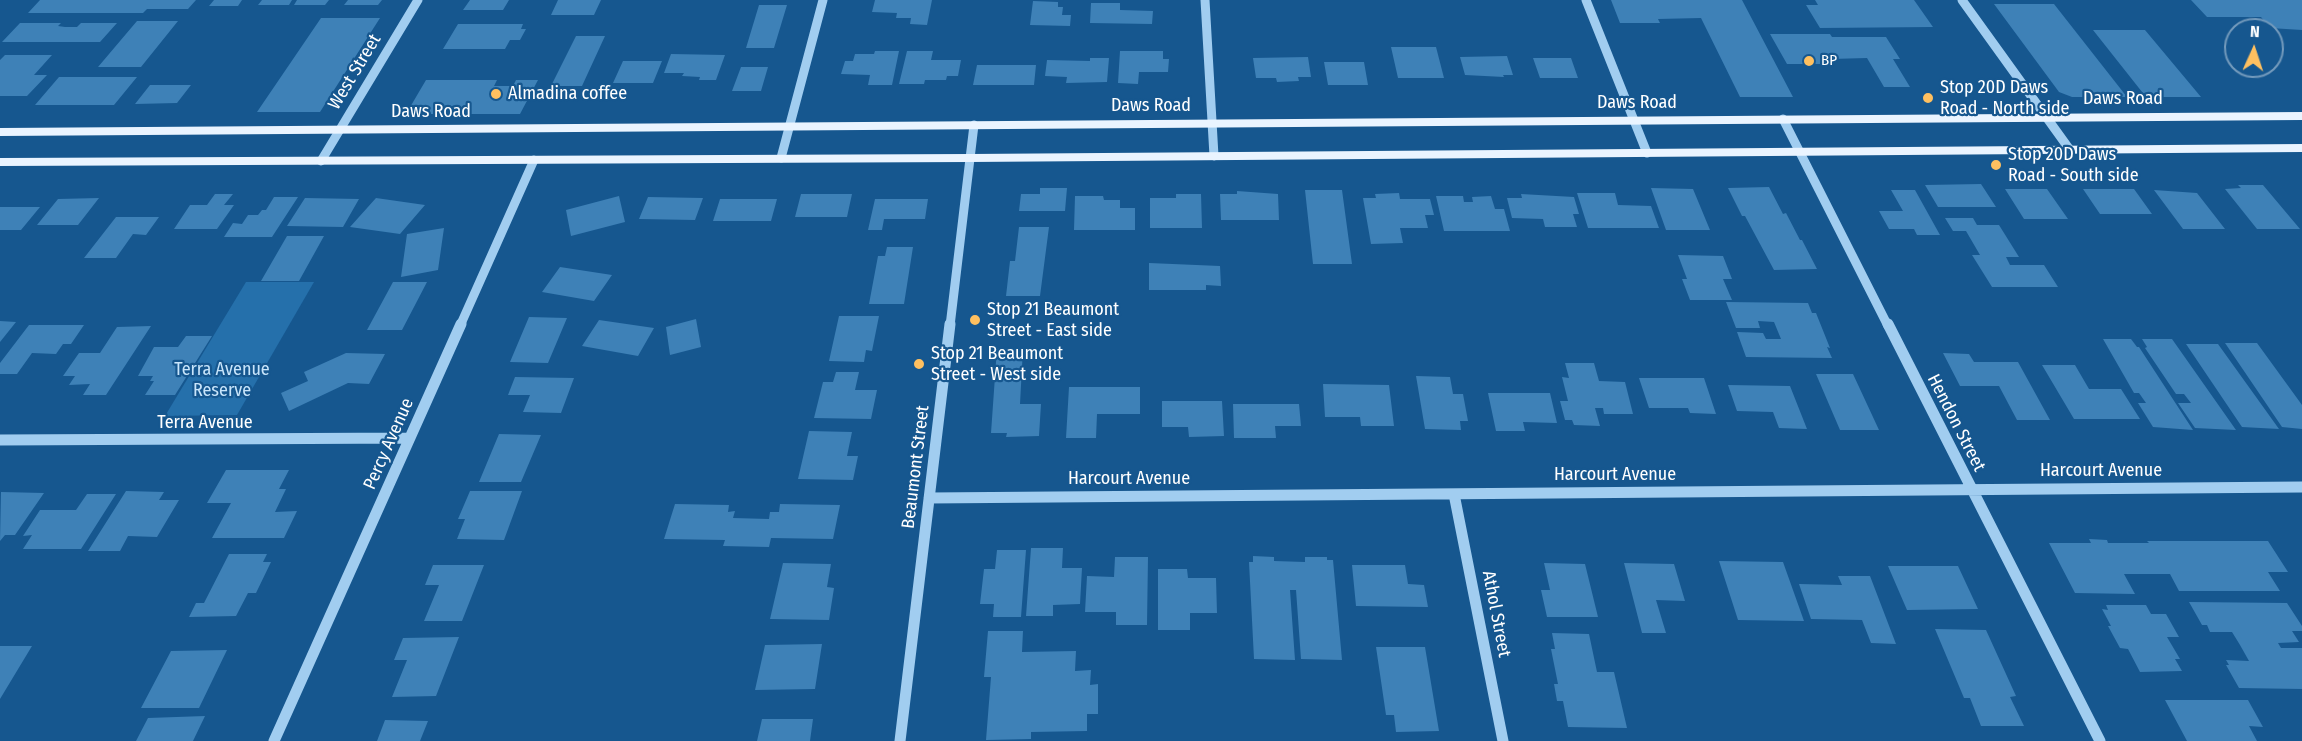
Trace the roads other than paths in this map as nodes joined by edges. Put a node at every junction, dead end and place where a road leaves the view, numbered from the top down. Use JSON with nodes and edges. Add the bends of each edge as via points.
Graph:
{"nodes":[{"id":1,"x":418,"y":0,"type":"edge"},
{"id":2,"x":823,"y":0,"type":"edge"},
{"id":3,"x":1205,"y":0,"type":"edge"},
{"id":4,"x":1586,"y":0,"type":"edge"},
{"id":5,"x":1962,"y":0,"type":"edge"},
{"id":6,"x":2302,"y":116,"type":"edge"},
{"id":7,"x":2047,"y":118,"type":"junction"},
{"id":8,"x":1783,"y":120,"type":"junction"},
{"id":9,"x":1634,"y":121,"type":"junction"},
{"id":10,"x":1212,"y":123,"type":"junction"},
{"id":11,"x":974,"y":125,"type":"junction"},
{"id":12,"x":789,"y":126,"type":"junction"},
{"id":13,"x":339,"y":130,"type":"junction"},
{"id":14,"x":0,"y":132,"type":"edge"},
{"id":15,"x":2302,"y":148,"type":"edge"},
{"id":16,"x":2070,"y":150,"type":"junction"},
{"id":17,"x":1799,"y":152,"type":"junction"},
{"id":18,"x":1647,"y":153,"type":"junction"},
{"id":19,"x":1214,"y":156,"type":"junction"},
{"id":20,"x":781,"y":158,"type":"junction"},
{"id":21,"x":970,"y":158,"type":"junction"},
{"id":22,"x":534,"y":160,"type":"junction"},
{"id":23,"x":321,"y":161,"type":"junction"},
{"id":24,"x":0,"y":162,"type":"edge"},
{"id":25,"x":410,"y":438,"type":"junction"},
{"id":26,"x":0,"y":440,"type":"edge"},
{"id":27,"x":2302,"y":487,"type":"edge"},
{"id":28,"x":1971,"y":490,"type":"junction"},
{"id":29,"x":1454,"y":494,"type":"junction"},
{"id":30,"x":929,"y":498,"type":"junction"},
{"id":31,"x":274,"y":741,"type":"edge"},
{"id":32,"x":900,"y":741,"type":"edge"},
{"id":33,"x":1503,"y":741,"type":"edge"},
{"id":34,"x":2100,"y":741,"type":"edge"}],
"edges":[{"from":1,"to":13,"type":"street","name":"West Street"},
{"from":2,"to":12,"type":"street"},
{"from":3,"to":10,"type":"street"},
{"from":4,"to":9,"type":"street"},
{"from":5,"to":7,"type":"street"},
{"from":6,"to":7,"type":"main road","name":"Daws Road"},
{"from":7,"to":8,"type":"main road","name":"Daws Road"},
{"from":7,"to":16,"type":"street"},
{"from":8,"to":9,"type":"main road","name":"Daws Road"},
{"from":8,"to":17,"type":"street","name":"Hendon Street"},
{"from":9,"to":10,"type":"main road","name":"Daws Road"},
{"from":9,"to":18,"type":"street"},
{"from":10,"to":11,"type":"main road","name":"Daws Road"},
{"from":10,"to":19,"type":"street"},
{"from":11,"to":12,"type":"main road","name":"Daws Road"},
{"from":11,"to":21,"type":"street","name":"Beaumont Street"},
{"from":12,"to":13,"type":"main road","name":"Daws Road"},
{"from":12,"to":20,"type":"street"},
{"from":13,"to":14,"type":"main road","name":"Daws Road"},
{"from":13,"to":23,"type":"street","name":"West Street"},
{"from":15,"to":16,"type":"main road"},
{"from":16,"to":17,"type":"main road"},
{"from":17,"to":18,"type":"main road"},
{"from":17,"to":28,"type":"street","name":"Hendon Street"},
{"from":18,"to":19,"type":"main road"},
{"from":19,"to":21,"type":"main road"},
{"from":20,"to":21,"type":"main road"},
{"from":20,"to":22,"type":"main road"},
{"from":21,"to":30,"type":"street","name":"Beaumont Street"},
{"from":22,"to":23,"type":"main road"},
{"from":22,"to":25,"type":"street","name":"Percy Avenue"},
{"from":23,"to":24,"type":"main road"},
{"from":25,"to":26,"type":"street","name":"Terra Avenue"},
{"from":25,"to":31,"type":"street","name":"Percy Avenue"},
{"from":27,"to":28,"type":"street","name":"Harcourt Avenue"},
{"from":28,"to":29,"type":"street","name":"Harcourt Avenue"},
{"from":28,"to":34,"type":"street","name":"Hendon Street"},
{"from":29,"to":30,"type":"street","name":"Harcourt Avenue"},
{"from":29,"to":33,"type":"street","name":"Athol Street"},
{"from":30,"to":32,"type":"street","name":"Beaumont Street"}]}
